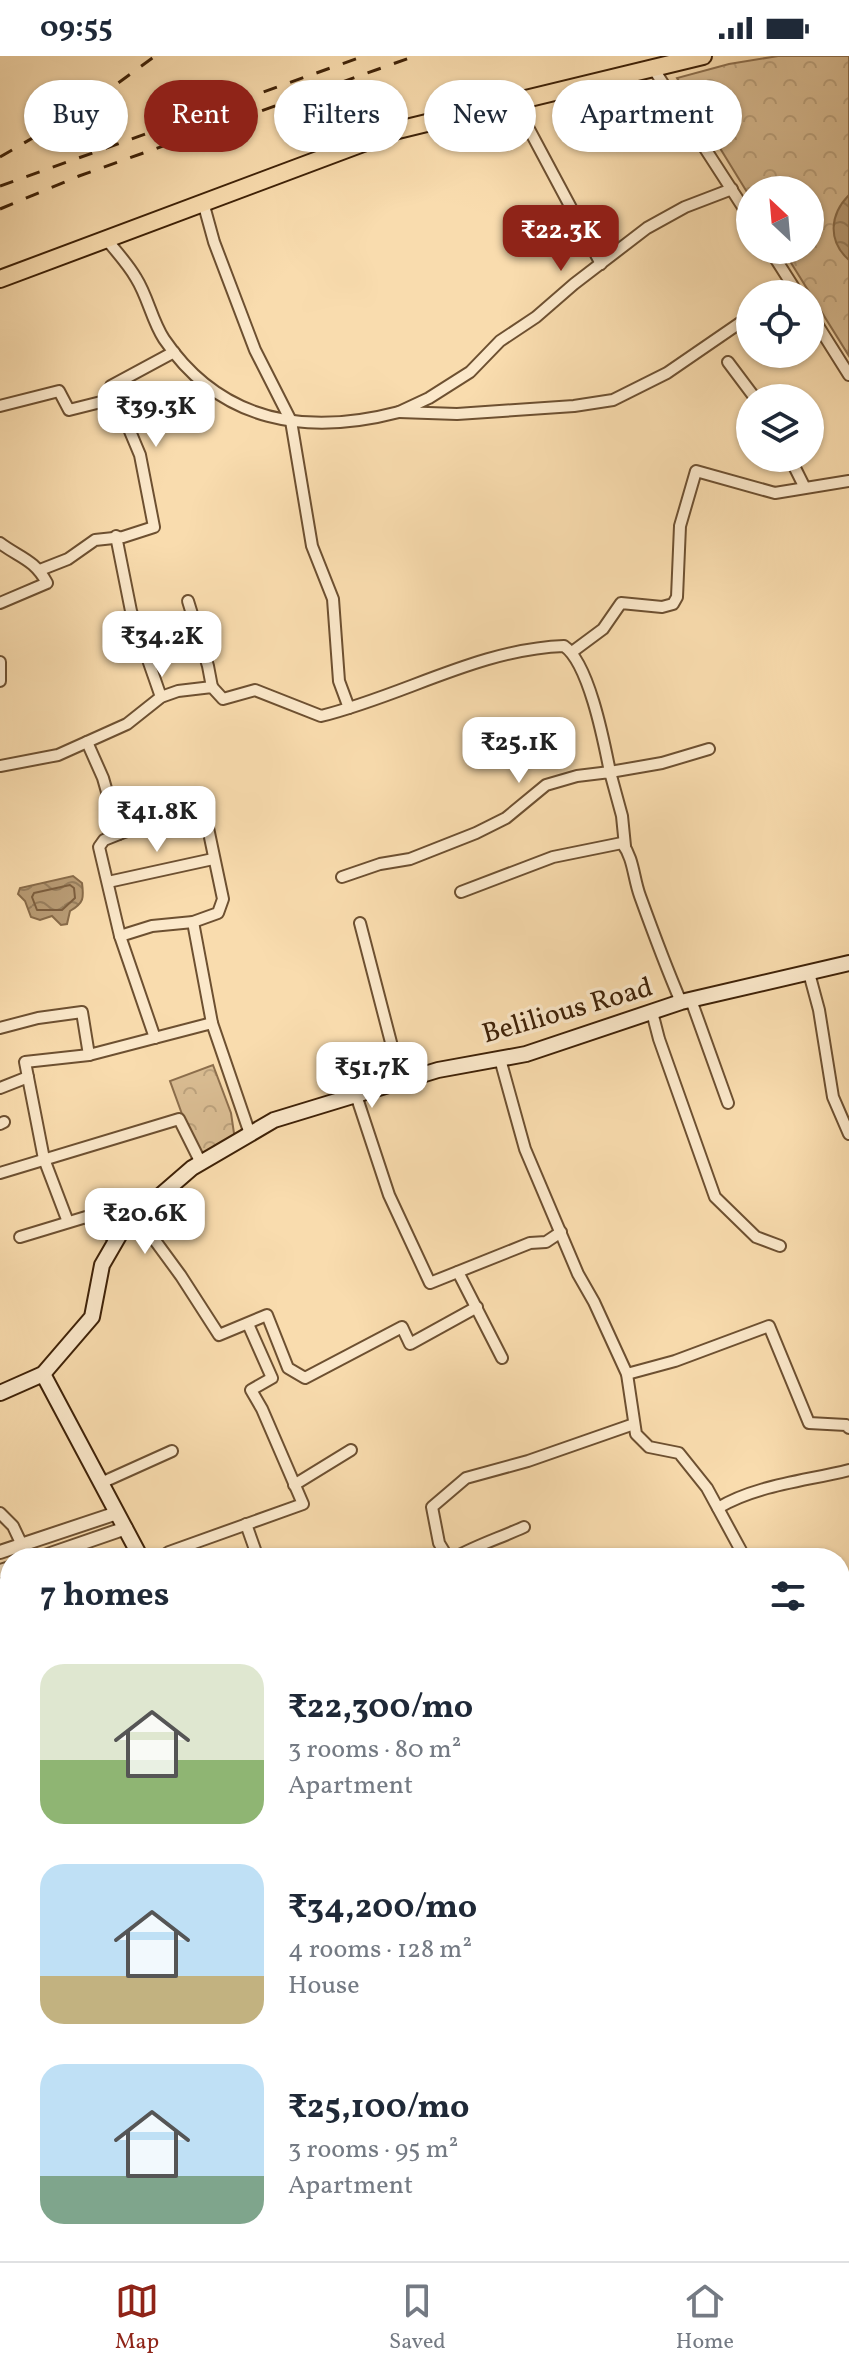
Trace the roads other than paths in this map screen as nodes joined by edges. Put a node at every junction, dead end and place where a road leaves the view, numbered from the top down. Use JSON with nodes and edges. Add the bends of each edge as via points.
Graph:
{"nodes":[{"id":1,"x":703,"y":56,"type":"edge"},
{"id":2,"x":653,"y":68,"type":"junction"},
{"id":3,"x":536,"y":96,"type":"edge"},
{"id":4,"x":424,"y":124,"type":"edge"},
{"id":5,"x":536,"y":142,"type":"edge"},
{"id":6,"x":732,"y":189,"type":"junction"},
{"id":7,"x":736,"y":195,"type":"edge"},
{"id":8,"x":203,"y":202,"type":"junction"},
{"id":9,"x":106,"y":239,"type":"junction"},
{"id":10,"x":601,"y":264,"type":"junction"},
{"id":11,"x":0,"y":279,"type":"edge"},
{"id":12,"x":736,"y":326,"type":"edge"},
{"id":13,"x":824,"y":335,"type":"edge"},
{"id":14,"x":174,"y":352,"type":"junction"},
{"id":15,"x":728,"y":362,"type":"dead end"},
{"id":16,"x":849,"y":375,"type":"edge"},
{"id":17,"x":744,"y":384,"type":"edge"},
{"id":18,"x":117,"y":398,"type":"junction"},
{"id":19,"x":0,"y":406,"type":"edge"},
{"id":20,"x":399,"y":412,"type":"junction"},
{"id":21,"x":291,"y":421,"type":"junction"},
{"id":22,"x":797,"y":472,"type":"edge"},
{"id":23,"x":849,"y":481,"type":"edge"},
{"id":24,"x":804,"y":486,"type":"junction"},
{"id":25,"x":116,"y":536,"type":"junction"},
{"id":26,"x":0,"y":543,"type":"edge"},
{"id":27,"x":40,"y":570,"type":"junction"},
{"id":28,"x":188,"y":601,"type":"dead end"},
{"id":29,"x":0,"y":603,"type":"edge"},
{"id":30,"x":572,"y":652,"type":"junction"},
{"id":31,"x":0,"y":662,"type":"edge"},
{"id":32,"x":0,"y":681,"type":"edge"},
{"id":33,"x":212,"y":687,"type":"junction"},
{"id":34,"x":161,"y":697,"type":"junction"},
{"id":35,"x":349,"y":708,"type":"junction"},
{"id":36,"x":87,"y":742,"type":"junction"},
{"id":37,"x":709,"y":749,"type":"dead end"},
{"id":38,"x":0,"y":766,"type":"edge"},
{"id":39,"x":610,"y":772,"type":"junction"},
{"id":40,"x":119,"y":834,"type":"junction"},
{"id":41,"x":625,"y":846,"type":"junction"},
{"id":42,"x":213,"y":859,"type":"junction"},
{"id":43,"x":342,"y":877,"type":"dead end"},
{"id":44,"x":108,"y":882,"type":"junction"},
{"id":45,"x":461,"y":892,"type":"dead end"},
{"id":46,"x":193,"y":922,"type":"junction"},
{"id":47,"x":360,"y":923,"type":"dead end"},
{"id":48,"x":120,"y":936,"type":"junction"},
{"id":49,"x":849,"y":963,"type":"edge"},
{"id":50,"x":809,"y":973,"type":"junction"},
{"id":51,"x":686,"y":1001,"type":"junction"},
{"id":52,"x":652,"y":1012,"type":"junction"},
{"id":53,"x":212,"y":1023,"type":"junction"},
{"id":54,"x":0,"y":1028,"type":"edge"},
{"id":55,"x":155,"y":1038,"type":"junction"},
{"id":56,"x":89,"y":1055,"type":"junction"},
{"id":57,"x":500,"y":1059,"type":"junction"},
{"id":58,"x":28,"y":1077,"type":"junction"},
{"id":59,"x":401,"y":1081,"type":"junction"},
{"id":60,"x":0,"y":1088,"type":"edge"},
{"id":61,"x":356,"y":1095,"type":"junction"},
{"id":62,"x":728,"y":1103,"type":"dead end"},
{"id":63,"x":250,"y":1134,"type":"junction"},
{"id":64,"x":849,"y":1134,"type":"edge"},
{"id":65,"x":44,"y":1159,"type":"junction"},
{"id":66,"x":201,"y":1163,"type":"junction"},
{"id":67,"x":0,"y":1173,"type":"edge"},
{"id":68,"x":137,"y":1216,"type":"junction"},
{"id":69,"x":68,"y":1222,"type":"junction"},
{"id":70,"x":561,"y":1232,"type":"junction"},
{"id":71,"x":20,"y":1237,"type":"dead end"},
{"id":72,"x":116,"y":1240,"type":"junction"},
{"id":73,"x":780,"y":1246,"type":"dead end"},
{"id":74,"x":458,"y":1272,"type":"junction"},
{"id":75,"x":477,"y":1307,"type":"junction"},
{"id":76,"x":248,"y":1324,"type":"junction"},
{"id":77,"x":502,"y":1358,"type":"dead end"},
{"id":78,"x":43,"y":1374,"type":"junction"},
{"id":79,"x":627,"y":1374,"type":"junction"},
{"id":80,"x":0,"y":1393,"type":"edge"},
{"id":81,"x":634,"y":1424,"type":"junction"},
{"id":82,"x":849,"y":1428,"type":"edge"},
{"id":83,"x":351,"y":1450,"type":"dead end"},
{"id":84,"x":172,"y":1451,"type":"dead end"},
{"id":85,"x":849,"y":1470,"type":"edge"},
{"id":86,"x":101,"y":1483,"type":"junction"},
{"id":87,"x":294,"y":1485,"type":"junction"},
{"id":88,"x":718,"y":1508,"type":"junction"},
{"id":89,"x":0,"y":1513,"type":"edge"},
{"id":90,"x":117,"y":1513,"type":"junction"},
{"id":91,"x":246,"y":1524,"type":"junction"},
{"id":92,"x":524,"y":1527,"type":"dead end"},
{"id":93,"x":126,"y":1528,"type":"junction"},
{"id":94,"x":22,"y":1545,"type":"junction"},
{"id":95,"x":13,"y":1548,"type":"edge"},
{"id":96,"x":68,"y":1548,"type":"edge"},
{"id":97,"x":136,"y":1548,"type":"edge"},
{"id":98,"x":185,"y":1548,"type":"edge"},
{"id":99,"x":254,"y":1548,"type":"edge"},
{"id":100,"x":443,"y":1548,"type":"edge"},
{"id":101,"x":472,"y":1548,"type":"edge"},
{"id":102,"x":738,"y":1548,"type":"edge"}],
"edges":[{"from":1,"to":2,"type":"main road"},
{"from":2,"to":3,"type":"main road"},
{"from":2,"to":6,"type":"street"},
{"from":4,"to":8,"type":"main road"},
{"from":5,"to":10,"type":"street"},
{"from":6,"to":7,"type":"street"},
{"from":6,"to":10,"type":"street","via":[[647,228]]},
{"from":8,"to":9,"type":"main road"},
{"from":8,"to":21,"type":"street","via":[[255,350]]},
{"from":9,"to":11,"type":"main road"},
{"from":9,"to":14,"type":"street","via":[[136,278]]},
{"from":10,"to":20,"type":"street","via":[[500,341],[470,372]]},
{"from":12,"to":20,"type":"street","via":[[667,373],[613,400],[470,414]]},
{"from":13,"to":16,"type":"street"},
{"from":14,"to":18,"type":"street","via":[[111,386]]},
{"from":14,"to":21,"type":"street","via":[[201,381],[230,400],[266,418]]},
{"from":15,"to":17,"type":"street"},
{"from":18,"to":19,"type":"street","via":[[69,410],[59,391]]},
{"from":18,"to":25,"type":"street","via":[[140,455],[154,527]]},
{"from":20,"to":21,"type":"street","via":[[361,422]]},
{"from":21,"to":35,"type":"street","via":[[312,546],[333,599],[339,681]]},
{"from":22,"to":24,"type":"street"},
{"from":23,"to":24,"type":"street"},
{"from":24,"to":30,"type":"street","via":[[775,493],[696,471],[680,526],[673,604],[621,603],[603,629]]},
{"from":25,"to":27,"type":"street","via":[[95,540]]},
{"from":25,"to":34,"type":"street","via":[[134,621]]},
{"from":26,"to":27,"type":"street"},
{"from":27,"to":29,"type":"street","via":[[47,583]]},
{"from":28,"to":33,"type":"street"},
{"from":30,"to":35,"type":"street","via":[[564,646],[537,647]]},
{"from":30,"to":39,"type":"street","via":[[599,716]]},
{"from":31,"to":32,"type":"street"},
{"from":33,"to":34,"type":"street"},
{"from":33,"to":35,"type":"street","via":[[223,699],[255,690],[321,716]]},
{"from":34,"to":36,"type":"street","via":[[127,724]]},
{"from":36,"to":38,"type":"street","via":[[58,755]]},
{"from":36,"to":40,"type":"street"},
{"from":37,"to":39,"type":"street"},
{"from":39,"to":41,"type":"street"},
{"from":39,"to":43,"type":"street","via":[[546,785],[506,818],[476,833],[410,859]]},
{"from":40,"to":42,"type":"street","via":[[201,805]]},
{"from":40,"to":44,"type":"street","via":[[99,847]]},
{"from":41,"to":45,"type":"street","via":[[553,857]]},
{"from":41,"to":51,"type":"street","via":[[665,965]]},
{"from":42,"to":44,"type":"street"},
{"from":42,"to":46,"type":"street","via":[[223,899],[218,913]]},
{"from":44,"to":48,"type":"street"},
{"from":46,"to":48,"type":"street"},
{"from":46,"to":53,"type":"street"},
{"from":47,"to":59,"type":"street"},
{"from":48,"to":55,"type":"street"},
{"from":49,"to":50,"type":"main road","name":"Belilious Road"},
{"from":50,"to":51,"type":"main road","name":"Belilious Road"},
{"from":50,"to":64,"type":"street","via":[[833,1097]]},
{"from":51,"to":52,"type":"main road","name":"Belilious Road"},
{"from":51,"to":62,"type":"street"},
{"from":52,"to":57,"type":"main road","name":"Belilious Road"},
{"from":52,"to":73,"type":"street","via":[[715,1197],[756,1237]]},
{"from":53,"to":55,"type":"street"},
{"from":53,"to":63,"type":"street"},
{"from":54,"to":56,"type":"street","via":[[82,1012]]},
{"from":55,"to":56,"type":"street"},
{"from":56,"to":58,"type":"street","via":[[25,1062]]},
{"from":57,"to":59,"type":"main road","name":"Belilious Road"},
{"from":57,"to":70,"type":"street","via":[[525,1149]]},
{"from":58,"to":60,"type":"street"},
{"from":58,"to":65,"type":"street"},
{"from":59,"to":61,"type":"main road","name":"Belilious Road"},
{"from":61,"to":63,"type":"main road","name":"Belilious Road","via":[[274,1120]]},
{"from":61,"to":74,"type":"street","via":[[389,1195],[430,1283]]},
{"from":63,"to":66,"type":"main road","name":"Belilious Road"},
{"from":65,"to":66,"type":"street","via":[[179,1119]]},
{"from":65,"to":67,"type":"street"},
{"from":65,"to":69,"type":"street"},
{"from":66,"to":68,"type":"main road","name":"Belilious Road"},
{"from":68,"to":72,"type":"main road","name":"Belilious Road"},
{"from":68,"to":76,"type":"street","via":[[219,1335]]},
{"from":69,"to":71,"type":"street"},
{"from":69,"to":72,"type":"street","via":[[86,1217]]},
{"from":70,"to":74,"type":"street"},
{"from":70,"to":79,"type":"street"},
{"from":72,"to":78,"type":"main road","name":"Belilious Road","via":[[102,1265],[92,1317]]},
{"from":74,"to":75,"type":"street"},
{"from":75,"to":76,"type":"street","via":[[410,1344],[402,1327],[305,1378],[288,1368],[267,1315]]},
{"from":75,"to":77,"type":"street"},
{"from":76,"to":87,"type":"street","via":[[272,1378],[251,1390]]},
{"from":78,"to":80,"type":"main road","name":"Belilious Road"},
{"from":78,"to":86,"type":"main road"},
{"from":79,"to":81,"type":"street"},
{"from":79,"to":82,"type":"street","via":[[769,1326],[809,1423]]},
{"from":81,"to":88,"type":"street","via":[[649,1447],[679,1453]]},
{"from":81,"to":100,"type":"street","via":[[466,1478],[432,1507]]},
{"from":83,"to":87,"type":"street"},
{"from":84,"to":86,"type":"street"},
{"from":85,"to":88,"type":"street","via":[[755,1492]]},
{"from":86,"to":90,"type":"main road"},
{"from":87,"to":91,"type":"street","via":[[303,1504]]},
{"from":88,"to":102,"type":"street"},
{"from":89,"to":94,"type":"street"},
{"from":90,"to":93,"type":"main road"},
{"from":90,"to":94,"type":"street"},
{"from":91,"to":98,"type":"street"},
{"from":91,"to":99,"type":"street"},
{"from":92,"to":101,"type":"street"},
{"from":93,"to":96,"type":"street"},
{"from":93,"to":97,"type":"main road"},
{"from":94,"to":95,"type":"street"}]}
